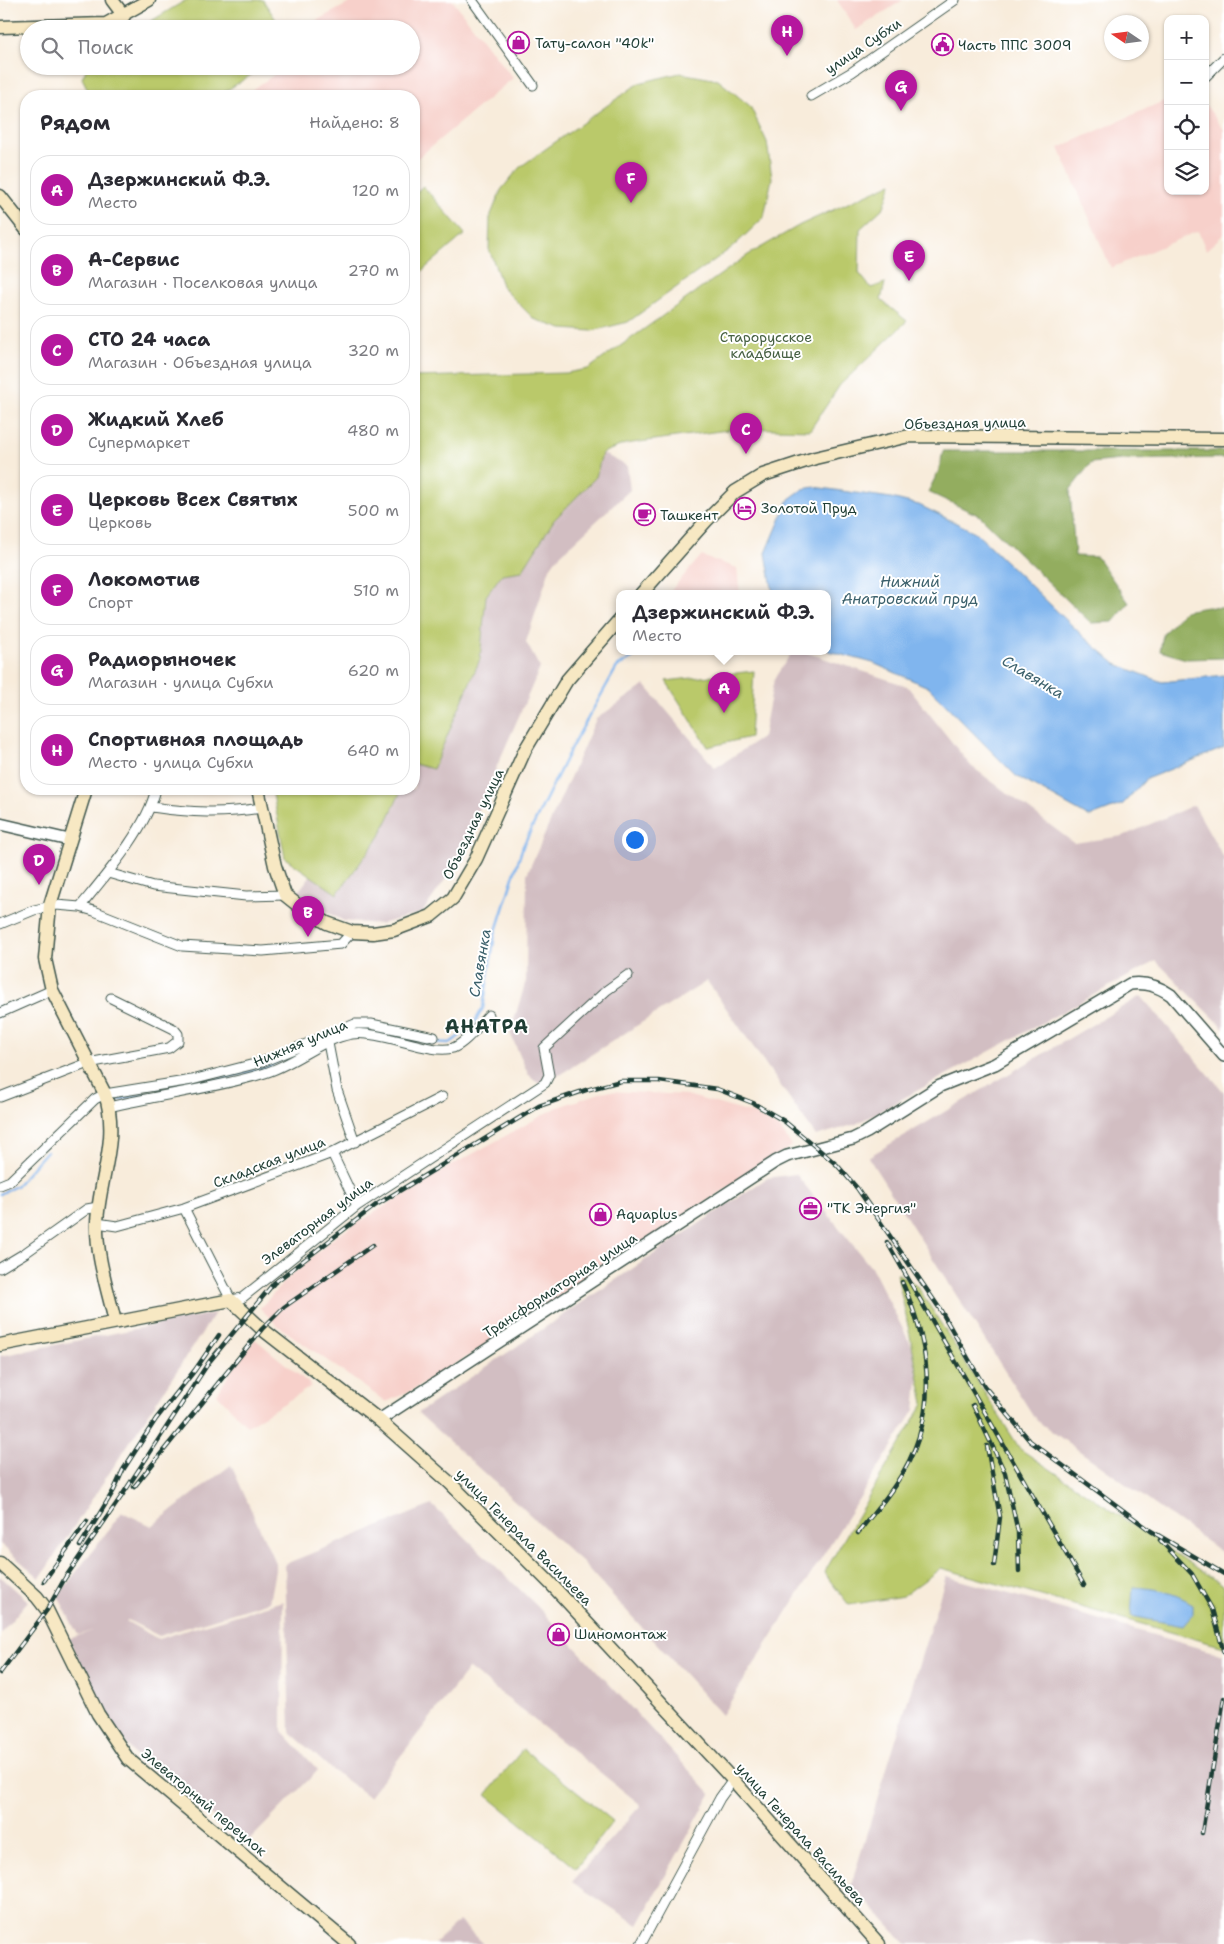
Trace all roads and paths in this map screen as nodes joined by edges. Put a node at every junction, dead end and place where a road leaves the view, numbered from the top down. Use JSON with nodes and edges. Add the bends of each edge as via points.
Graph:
{"nodes":[{"id":1,"x":112,"y":0,"type":"edge"},
{"id":2,"x":149,"y":0,"type":"edge"},
{"id":3,"x":472,"y":0,"type":"edge"},
{"id":4,"x":955,"y":0,"type":"edge"},
{"id":5,"x":124,"y":16,"type":"junction"},
{"id":6,"x":115,"y":20,"type":"edge"},
{"id":7,"x":0,"y":27,"type":"edge"},
{"id":8,"x":20,"y":27,"type":"edge"},
{"id":9,"x":1224,"y":58,"type":"edge"},
{"id":10,"x":1209,"y":73,"type":"edge"},
{"id":11,"x":533,"y":84,"type":"dead end"},
{"id":12,"x":811,"y":96,"type":"dead end"},
{"id":13,"x":0,"y":196,"type":"edge"},
{"id":14,"x":20,"y":221,"type":"edge"},
{"id":15,"x":1224,"y":439,"type":"edge"},
{"id":16,"x":646,"y":590,"type":"edge"},
{"id":17,"x":616,"y":624,"type":"edge"},
{"id":18,"x":84,"y":795,"type":"edge"},
{"id":19,"x":155,"y":795,"type":"edge"},
{"id":20,"x":259,"y":795,"type":"edge"},
{"id":21,"x":152,"y":807,"type":"junction"},
{"id":22,"x":262,"y":808,"type":"junction"},
{"id":23,"x":0,"y":824,"type":"edge"},
{"id":24,"x":70,"y":840,"type":"junction"},
{"id":25,"x":108,"y":872,"type":"junction"},
{"id":26,"x":285,"y":895,"type":"junction"},
{"id":27,"x":50,"y":905,"type":"junction"},
{"id":28,"x":80,"y":907,"type":"junction"},
{"id":29,"x":0,"y":924,"type":"edge"},
{"id":30,"x":352,"y":932,"type":"junction"},
{"id":31,"x":628,"y":975,"type":"dead end"},
{"id":32,"x":52,"y":990,"type":"junction"},
{"id":33,"x":111,"y":998,"type":"dead end"},
{"id":34,"x":0,"y":1013,"type":"edge"},
{"id":35,"x":489,"y":1014,"type":"dead end"},
{"id":36,"x":434,"y":1037,"type":"dead end"},
{"id":37,"x":328,"y":1043,"type":"junction"},
{"id":38,"x":1224,"y":1056,"type":"edge"},
{"id":39,"x":88,"y":1063,"type":"junction"},
{"id":40,"x":104,"y":1094,"type":"junction"},
{"id":41,"x":442,"y":1096,"type":"dead end"},
{"id":42,"x":0,"y":1097,"type":"edge"},
{"id":43,"x":109,"y":1107,"type":"junction"},
{"id":44,"x":355,"y":1142,"type":"junction"},
{"id":45,"x":332,"y":1153,"type":"junction"},
{"id":46,"x":0,"y":1185,"type":"edge"},
{"id":47,"x":357,"y":1206,"type":"junction"},
{"id":48,"x":98,"y":1207,"type":"junction"},
{"id":49,"x":184,"y":1208,"type":"junction"},
{"id":50,"x":97,"y":1223,"type":"junction"},
{"id":51,"x":0,"y":1268,"type":"edge"},
{"id":52,"x":230,"y":1300,"type":"junction"},
{"id":53,"x":114,"y":1322,"type":"junction"},
{"id":54,"x":0,"y":1345,"type":"edge"},
{"id":55,"x":379,"y":1420,"type":"junction"},
{"id":56,"x":0,"y":1563,"type":"edge"},
{"id":57,"x":733,"y":1780,"type":"junction"},
{"id":58,"x":349,"y":1944,"type":"edge"},
{"id":59,"x":641,"y":1944,"type":"edge"},
{"id":60,"x":879,"y":1944,"type":"edge"}],
"edges":[{"from":1,"to":5,"type":"main road"},
{"from":2,"to":5,"type":"main road"},
{"from":3,"to":11,"type":"street"},
{"from":4,"to":12,"type":"street","name":"улица Субхи","via":[[852,72]]},
{"from":5,"to":6,"type":"main road"},
{"from":7,"to":8,"type":"main road"},
{"from":9,"to":10,"type":"street"},
{"from":13,"to":14,"type":"main road"},
{"from":15,"to":16,"type":"main road","name":"Объездная улица","via":[[909,436],[814,458],[763,475],[735,492]]},
{"from":17,"to":30,"type":"main road","name":"Объездная улица","via":[[567,680],[524,750],[476,859],[453,898],[431,916],[394,930]]},
{"from":18,"to":24,"type":"main road"},
{"from":19,"to":21,"type":"street"},
{"from":20,"to":22,"type":"main road"},
{"from":21,"to":22,"type":"street","via":[[190,813]]},
{"from":21,"to":25,"type":"street"},
{"from":22,"to":26,"type":"main road"},
{"from":23,"to":24,"type":"street"},
{"from":24,"to":27,"type":"main road"},
{"from":25,"to":26,"type":"street","via":[[153,886],[246,896]]},
{"from":25,"to":28,"type":"street"},
{"from":26,"to":30,"type":"main road","name":"Объездная улица","via":[[314,916]]},
{"from":27,"to":28,"type":"street"},
{"from":27,"to":29,"type":"street"},
{"from":27,"to":32,"type":"main road","via":[[45,959]]},
{"from":28,"to":30,"type":"street","via":[[182,946],[263,951],[341,944]]},
{"from":31,"to":47,"type":"street","name":"Элеваторная улица","via":[[544,1048],[549,1075],[545,1083]]},
{"from":32,"to":34,"type":"street"},
{"from":32,"to":39,"type":"main road"},
{"from":33,"to":39,"type":"street","via":[[174,1030],[178,1041],[170,1048]]},
{"from":35,"to":37,"type":"street","name":"Нижняя улица","via":[[452,1048],[432,1048],[366,1032]]},
{"from":36,"to":40,"type":"street","name":"Нижняя улица","via":[[371,1024],[355,1024],[262,1062],[192,1080]]},
{"from":37,"to":43,"type":"street","name":"Нижняя улица","via":[[268,1072],[227,1084]]},
{"from":37,"to":44,"type":"street","via":[[337,1090]]},
{"from":38,"to":55,"type":"street","name":"Трансформаторная улица","via":[[1162,988],[1130,984],[995,1064],[940,1086],[867,1132],[775,1162]]},
{"from":39,"to":40,"type":"main road"},
{"from":39,"to":42,"type":"street"},
{"from":40,"to":43,"type":"main road"},
{"from":40,"to":46,"type":"street","via":[[77,1115],[10,1181]]},
{"from":41,"to":44,"type":"street","name":"Складская улица"},
{"from":43,"to":48,"type":"main road","via":[[112,1131]]},
{"from":44,"to":45,"type":"street","name":"Складская улица"},
{"from":45,"to":47,"type":"street"},
{"from":45,"to":49,"type":"street","name":"Складская улица"},
{"from":47,"to":52,"type":"street","name":"Элеваторная улица","via":[[242,1298]]},
{"from":48,"to":50,"type":"main road"},
{"from":48,"to":51,"type":"street","via":[[87,1210]]},
{"from":49,"to":50,"type":"street","name":"Складская улица","via":[[118,1226]]},
{"from":49,"to":52,"type":"street","name":"улица Генерала Васильева"},
{"from":50,"to":53,"type":"main road","via":[[97,1242]]},
{"from":52,"to":53,"type":"main road","name":"Элеваторная улица"},
{"from":52,"to":55,"type":"main road","name":"улица Генерала Васильева","via":[[262,1329]]},
{"from":53,"to":54,"type":"main road","name":"Элеваторная улица"},
{"from":55,"to":57,"type":"main road","name":"улица Генерала Васильева","via":[[450,1483],[550,1583]]},
{"from":56,"to":58,"type":"main road","name":"Элеваторный переулок","via":[[47,1610],[98,1714],[128,1759]]},
{"from":57,"to":59,"type":"street","via":[[720,1798]]},
{"from":57,"to":60,"type":"main road","name":"улица Генерала Васильева"}]}
